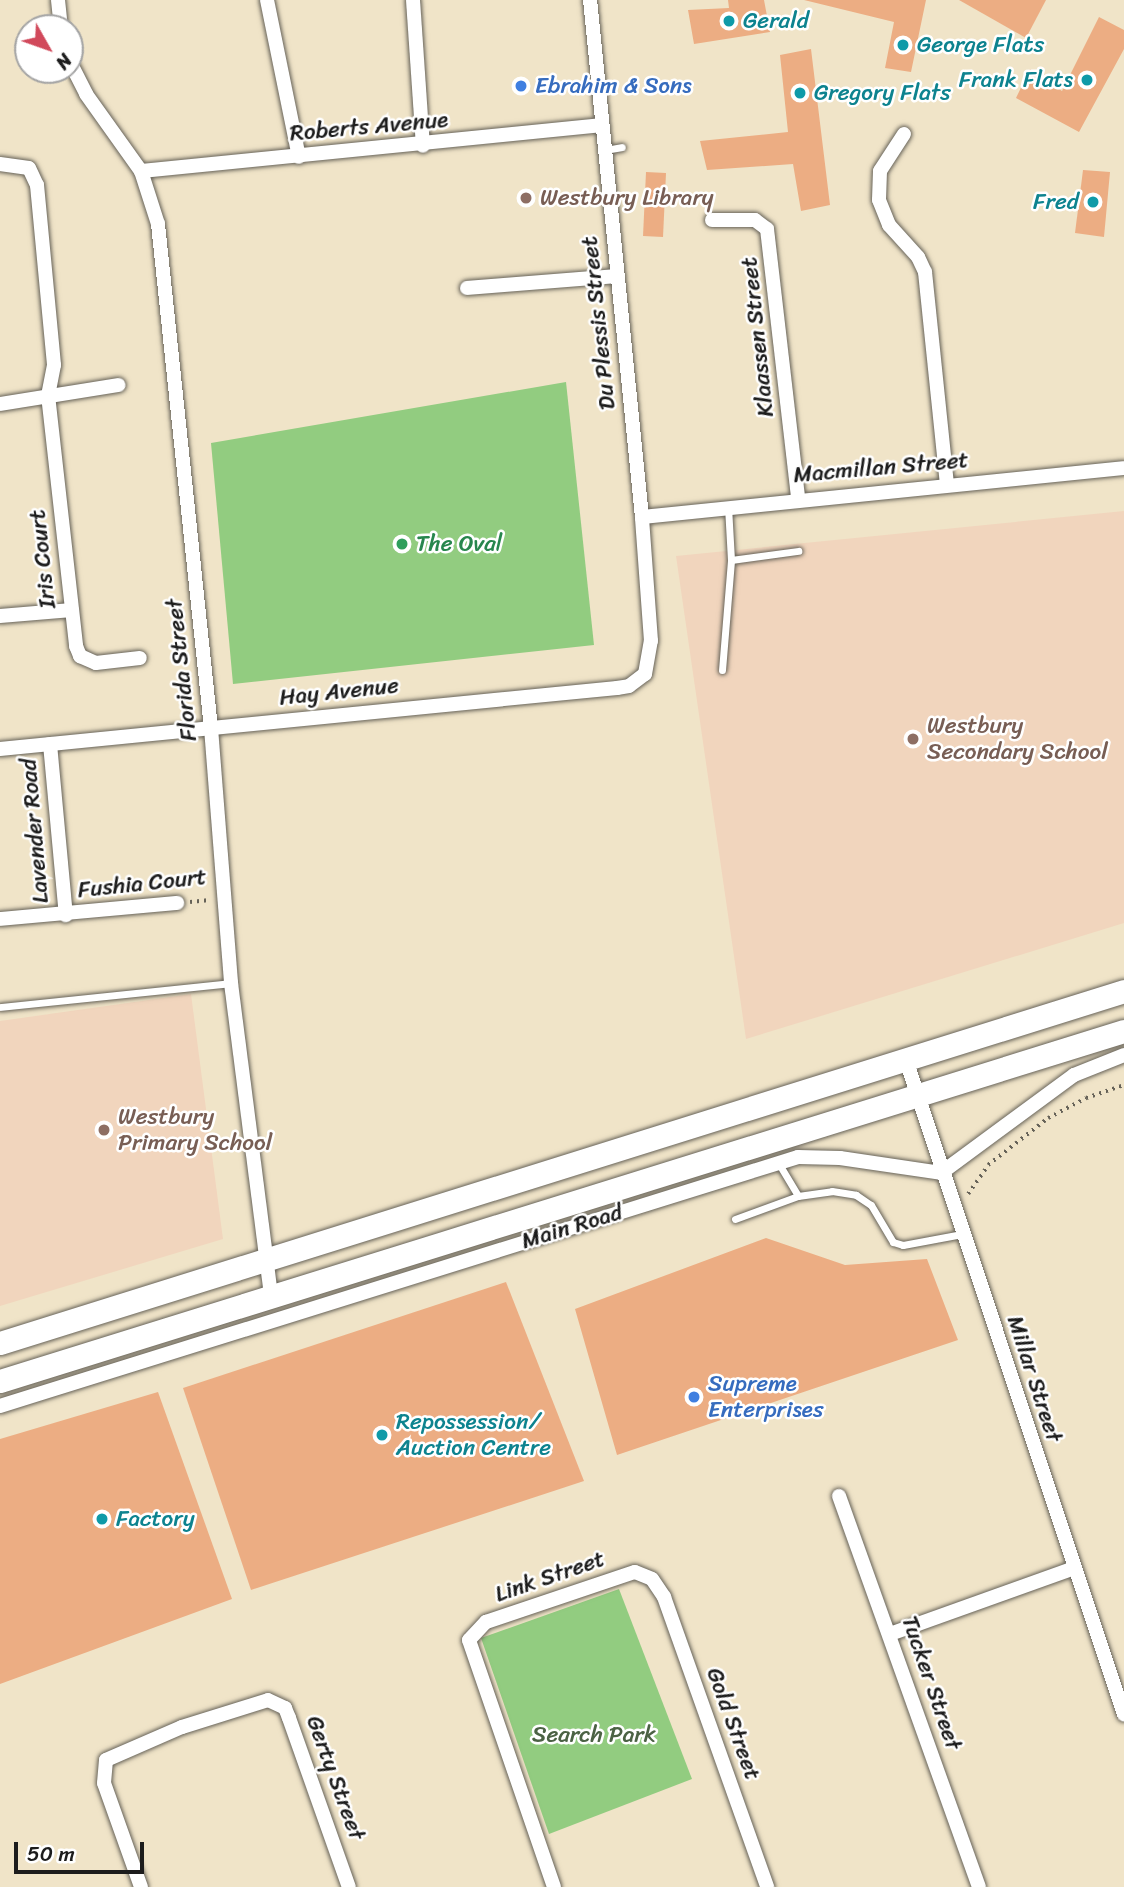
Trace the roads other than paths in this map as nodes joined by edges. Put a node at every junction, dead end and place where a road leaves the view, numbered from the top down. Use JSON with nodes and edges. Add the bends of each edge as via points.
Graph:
{"nodes":[{"id":1,"x":267,"y":0,"type":"edge"},
{"id":2,"x":413,"y":0,"type":"edge"},
{"id":3,"x":590,"y":0,"type":"edge"},
{"id":4,"x":81,"y":84,"type":"edge"},
{"id":5,"x":601,"y":125,"type":"junction"},
{"id":6,"x":904,"y":134,"type":"dead end"},
{"id":7,"x":423,"y":146,"type":"junction"},
{"id":8,"x":621,"y":147,"type":"dead end"},
{"id":9,"x":604,"y":150,"type":"junction"},
{"id":10,"x":299,"y":157,"type":"junction"},
{"id":11,"x":0,"y":164,"type":"edge"},
{"id":12,"x":141,"y":171,"type":"junction"},
{"id":13,"x":712,"y":220,"type":"dead end"},
{"id":14,"x":617,"y":276,"type":"junction"},
{"id":15,"x":467,"y":288,"type":"dead end"},
{"id":16,"x":118,"y":385,"type":"dead end"},
{"id":17,"x":48,"y":396,"type":"junction"},
{"id":18,"x":0,"y":404,"type":"edge"},
{"id":19,"x":1124,"y":468,"type":"edge"},
{"id":20,"x":947,"y":485,"type":"junction"},
{"id":21,"x":798,"y":498,"type":"junction"},
{"id":22,"x":728,"y":506,"type":"junction"},
{"id":23,"x":642,"y":517,"type":"junction"},
{"id":24,"x":798,"y":551,"type":"dead end"},
{"id":25,"x":731,"y":560,"type":"junction"},
{"id":26,"x":72,"y":610,"type":"junction"},
{"id":27,"x":0,"y":616,"type":"edge"},
{"id":28,"x":651,"y":642,"type":"joint"},
{"id":29,"x":140,"y":658,"type":"dead end"},
{"id":30,"x":722,"y":670,"type":"dead end"},
{"id":31,"x":211,"y":728,"type":"junction"},
{"id":32,"x":50,"y":744,"type":"junction"},
{"id":33,"x":0,"y":748,"type":"edge"},
{"id":34,"x":177,"y":903,"type":"road end"},
{"id":35,"x":66,"y":915,"type":"junction"},
{"id":36,"x":0,"y":919,"type":"edge"},
{"id":37,"x":231,"y":982,"type":"junction"},
{"id":38,"x":1124,"y":991,"type":"edge"},
{"id":39,"x":0,"y":1007,"type":"edge"},
{"id":40,"x":1124,"y":1031,"type":"edge"},
{"id":41,"x":1124,"y":1055,"type":"edge"},
{"id":42,"x":905,"y":1057,"type":"junction"},
{"id":43,"x":917,"y":1094,"type":"junction"},
{"id":44,"x":778,"y":1163,"type":"junction"},
{"id":45,"x":941,"y":1173,"type":"junction"},
{"id":46,"x":798,"y":1196,"type":"junction"},
{"id":47,"x":735,"y":1219,"type":"dead end"},
{"id":48,"x":961,"y":1234,"type":"junction"},
{"id":49,"x":265,"y":1262,"type":"junction"},
{"id":50,"x":271,"y":1297,"type":"junction"},
{"id":51,"x":0,"y":1343,"type":"edge"},
{"id":52,"x":0,"y":1381,"type":"edge"},
{"id":53,"x":0,"y":1406,"type":"edge"},
{"id":54,"x":839,"y":1496,"type":"dead end"},
{"id":55,"x":1072,"y":1569,"type":"junction"},
{"id":56,"x":652,"y":1579,"type":"joint"},
{"id":57,"x":890,"y":1634,"type":"junction"},
{"id":58,"x":1124,"y":1714,"type":"edge"},
{"id":59,"x":141,"y":1887,"type":"edge"},
{"id":60,"x":349,"y":1887,"type":"edge"},
{"id":61,"x":554,"y":1887,"type":"edge"},
{"id":62,"x":767,"y":1887,"type":"edge"},
{"id":63,"x":979,"y":1887,"type":"edge"}],
"edges":[{"from":1,"to":10,"type":"street"},
{"from":2,"to":7,"type":"street"},
{"from":3,"to":5,"type":"street","name":"Du Plessis Street"},
{"from":4,"to":12,"type":"street","name":"Florida Street"},
{"from":5,"to":7,"type":"street","name":"Roberts Avenue"},
{"from":5,"to":9,"type":"street","name":"Du Plessis Street"},
{"from":6,"to":20,"type":"street","via":[[880,171],[879,200],[889,225],[918,257],[925,272]]},
{"from":7,"to":10,"type":"street","name":"Roberts Avenue"},
{"from":8,"to":9,"type":"lane"},
{"from":9,"to":14,"type":"street","name":"Du Plessis Street"},
{"from":10,"to":12,"type":"street","name":"Roberts Avenue"},
{"from":11,"to":17,"type":"street","name":"Iris Court","via":[[29,167],[35,176],[54,365]]},
{"from":12,"to":31,"type":"street","name":"Florida Street","via":[[153,200],[163,261]]},
{"from":13,"to":21,"type":"street","name":"Klaassen Street","via":[[755,220],[767,229]]},
{"from":14,"to":15,"type":"street"},
{"from":14,"to":23,"type":"street","name":"Du Plessis Street"},
{"from":16,"to":17,"type":"street"},
{"from":17,"to":18,"type":"street"},
{"from":17,"to":26,"type":"street","name":"Iris Court"},
{"from":19,"to":20,"type":"street","name":"Macmillan Street"},
{"from":20,"to":21,"type":"street","name":"Macmillan Street"},
{"from":21,"to":22,"type":"street","name":"Macmillan Street"},
{"from":22,"to":23,"type":"street","name":"Macmillan Street"},
{"from":22,"to":25,"type":"lane"},
{"from":23,"to":28,"type":"street","name":"Du Plessis Street"},
{"from":24,"to":25,"type":"lane"},
{"from":25,"to":30,"type":"lane"},
{"from":26,"to":27,"type":"street"},
{"from":26,"to":29,"type":"street","name":"Iris Court","via":[[80,656],[96,663]]},
{"from":28,"to":31,"type":"street","name":"Hay Avenue","via":[[645,674],[629,686]]},
{"from":31,"to":32,"type":"street","name":"Hay Avenue"},
{"from":31,"to":37,"type":"street","name":"Florida Street"},
{"from":32,"to":33,"type":"street","name":"Hay Avenue"},
{"from":32,"to":35,"type":"street","name":"Lavender Road"},
{"from":34,"to":35,"type":"street","name":"Fushia Court"},
{"from":35,"to":36,"type":"street","name":"Fushia Court"},
{"from":37,"to":39,"type":"lane"},
{"from":37,"to":49,"type":"street","name":"Florida Street"},
{"from":38,"to":42,"type":"main road"},
{"from":40,"to":43,"type":"main road","name":"Main Road"},
{"from":41,"to":45,"type":"street","via":[[1074,1075]]},
{"from":42,"to":43,"type":"street","name":"Millar Street"},
{"from":42,"to":49,"type":"main road"},
{"from":43,"to":45,"type":"street","name":"Millar Street"},
{"from":43,"to":50,"type":"main road","name":"Main Road"},
{"from":44,"to":45,"type":"street","name":"Main Road","via":[[798,1157],[840,1158]]},
{"from":44,"to":46,"type":"lane"},
{"from":44,"to":53,"type":"street","name":"Main Road"},
{"from":45,"to":48,"type":"street","name":"Millar Street"},
{"from":46,"to":47,"type":"lane"},
{"from":46,"to":48,"type":"lane","via":[[832,1191],[856,1195],[871,1205],[893,1242],[903,1245]]},
{"from":48,"to":55,"type":"street","name":"Millar Street"},
{"from":49,"to":50,"type":"street","name":"Florida Street"},
{"from":49,"to":51,"type":"main road"},
{"from":50,"to":52,"type":"main road","name":"Main Road"},
{"from":54,"to":57,"type":"street","name":"Tucker Street"},
{"from":55,"to":57,"type":"street"},
{"from":55,"to":58,"type":"street","name":"Millar Street"},
{"from":56,"to":61,"type":"street","name":"Link Street","via":[[635,1572],[622,1576],[486,1622],[469,1640]]},
{"from":56,"to":62,"type":"street","name":"Gold Street","via":[[664,1597]]},
{"from":57,"to":63,"type":"street","name":"Tucker Street"},
{"from":59,"to":60,"type":"street","name":"Gerty Street","via":[[104,1783],[103,1766],[112,1755],[268,1700],[285,1709]]}]}
